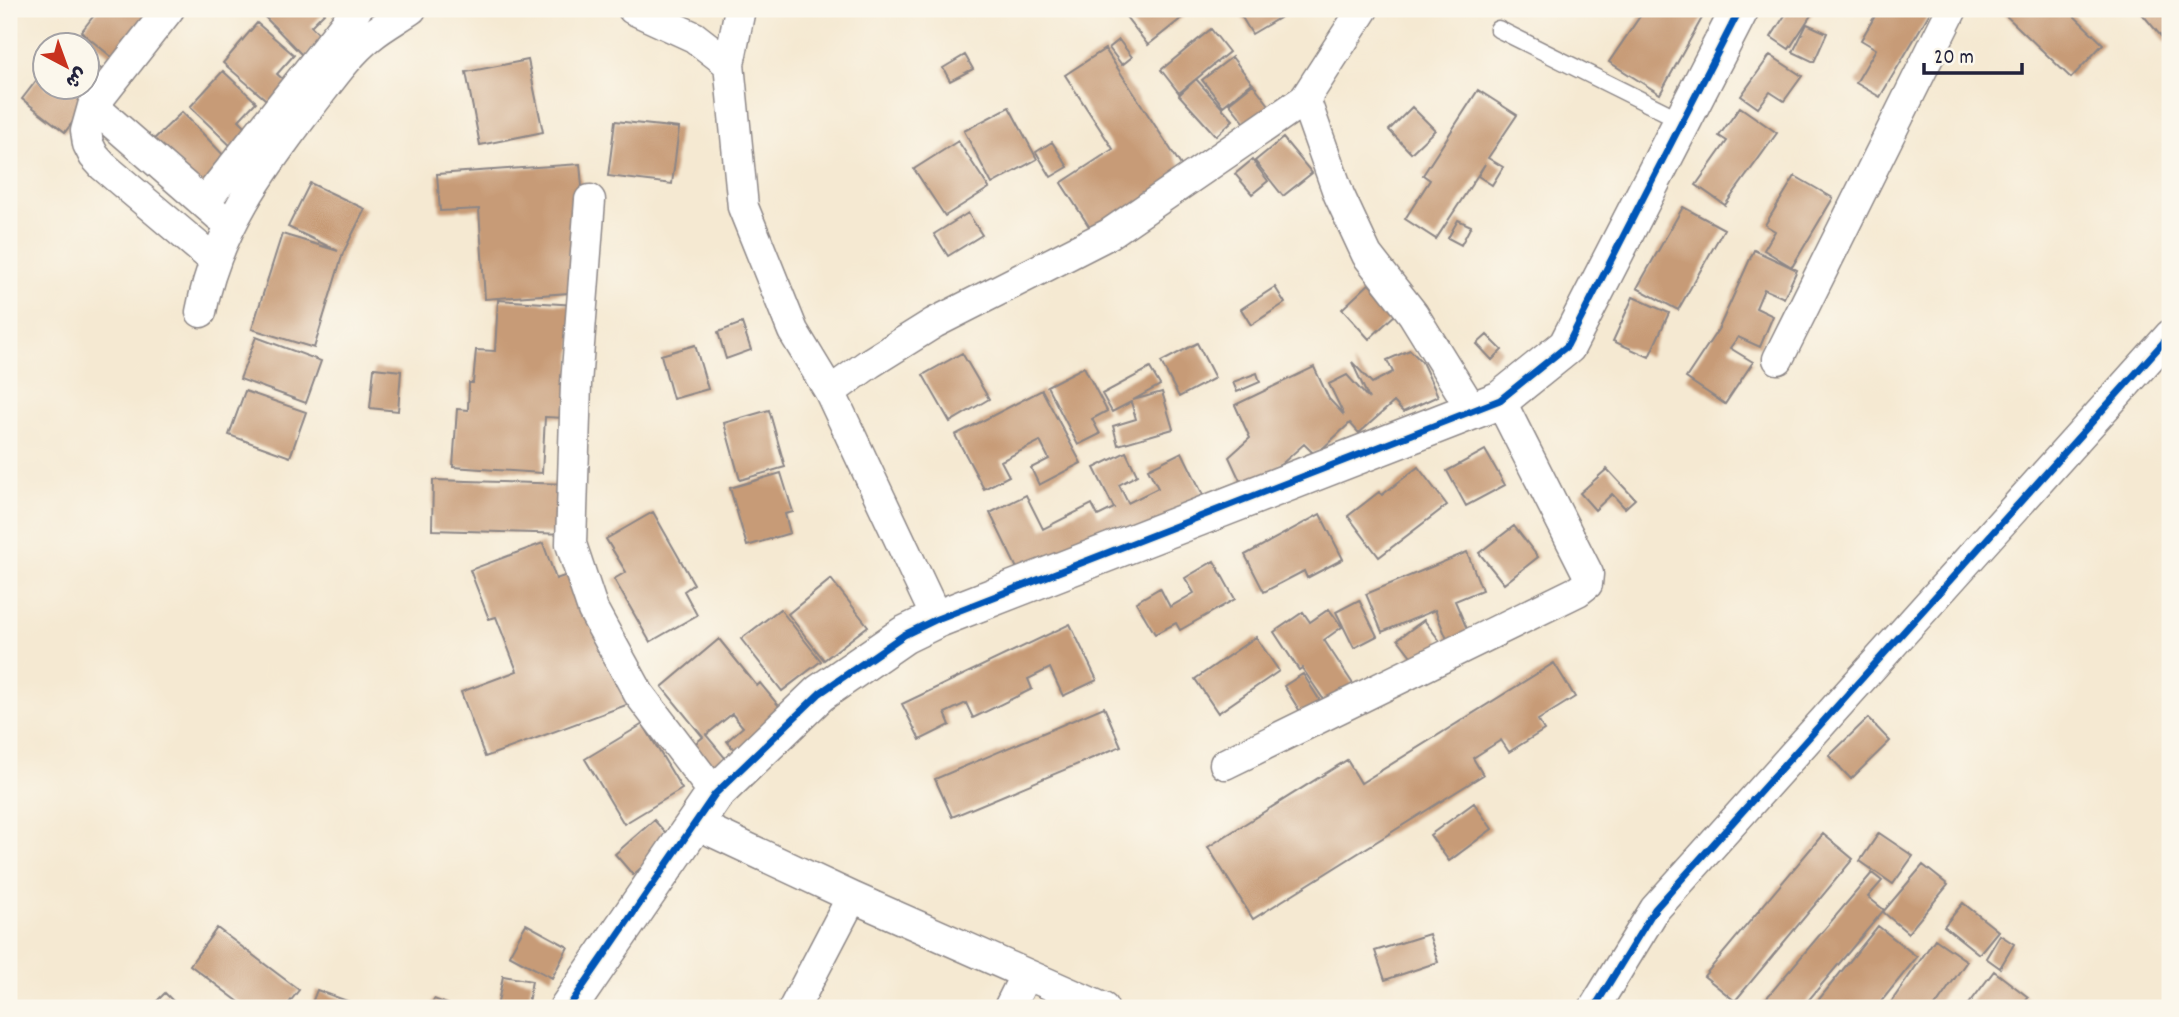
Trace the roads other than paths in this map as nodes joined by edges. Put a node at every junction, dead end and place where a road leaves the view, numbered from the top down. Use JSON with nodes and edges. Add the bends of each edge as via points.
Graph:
{"nodes":[{"id":1,"x":169,"y":9,"type":"edge"},
{"id":2,"x":357,"y":9,"type":"edge"},
{"id":3,"x":411,"y":9,"type":"edge"},
{"id":4,"x":633,"y":9,"type":"edge"},
{"id":5,"x":740,"y":9,"type":"edge"},
{"id":6,"x":1363,"y":9,"type":"edge"},
{"id":7,"x":1740,"y":9,"type":"edge"},
{"id":8,"x":1952,"y":9,"type":"edge"},
{"id":9,"x":1498,"y":29,"type":"dead end"},
{"id":10,"x":729,"y":64,"type":"junction"},
{"id":11,"x":1306,"y":99,"type":"junction"},
{"id":12,"x":93,"y":106,"type":"junction"},
{"id":13,"x":1683,"y":121,"type":"junction"},
{"id":14,"x":590,"y":200,"type":"dead end"},
{"id":15,"x":204,"y":204,"type":"junction"},
{"id":16,"x":229,"y":225,"type":"junction"},
{"id":17,"x":214,"y":260,"type":"junction"},
{"id":18,"x":201,"y":312,"type":"dead end"},
{"id":19,"x":2170,"y":335,"type":"edge"},
{"id":20,"x":1778,"y":359,"type":"dead end"},
{"id":21,"x":830,"y":392,"type":"junction"},
{"id":22,"x":1487,"y":406,"type":"junction"},
{"id":23,"x":937,"y":619,"type":"junction"},
{"id":24,"x":1225,"y":764,"type":"dead end"},
{"id":25,"x":715,"y":794,"type":"junction"},
{"id":26,"x":694,"y":823,"type":"junction"},
{"id":27,"x":852,"y":897,"type":"junction"},
{"id":28,"x":1026,"y":974,"type":"junction"},
{"id":29,"x":568,"y":1008,"type":"edge"},
{"id":30,"x":794,"y":1008,"type":"edge"},
{"id":31,"x":1009,"y":1008,"type":"edge"},
{"id":32,"x":1103,"y":1008,"type":"edge"},
{"id":33,"x":1594,"y":1008,"type":"edge"}],
"edges":[{"from":1,"to":12,"type":"street"},
{"from":2,"to":15,"type":"street"},
{"from":3,"to":16,"type":"street","via":[[370,36],[332,78]]},
{"from":4,"to":10,"type":"street","via":[[694,37]]},
{"from":5,"to":10,"type":"street"},
{"from":6,"to":11,"type":"street"},
{"from":7,"to":13,"type":"street"},
{"from":8,"to":20,"type":"street"},
{"from":9,"to":13,"type":"lane"},
{"from":10,"to":21,"type":"street","via":[[743,207],[793,331]]},
{"from":11,"to":21,"type":"street","via":[[1109,234],[933,323]]},
{"from":11,"to":22,"type":"street","via":[[1339,195],[1367,255]]},
{"from":12,"to":15,"type":"street"},
{"from":12,"to":17,"type":"street","via":[[86,131],[94,156]]},
{"from":13,"to":22,"type":"street","via":[[1567,346]]},
{"from":14,"to":25,"type":"street","via":[[576,384],[571,544],[593,610],[639,694]]},
{"from":15,"to":16,"type":"street"},
{"from":16,"to":17,"type":"street"},
{"from":17,"to":18,"type":"street"},
{"from":19,"to":33,"type":"street","via":[[1655,909]]},
{"from":21,"to":23,"type":"street"},
{"from":22,"to":23,"type":"street"},
{"from":22,"to":24,"type":"street","via":[[1588,574],[1587,584]]},
{"from":23,"to":25,"type":"street","via":[[904,635],[820,693]]},
{"from":25,"to":26,"type":"street"},
{"from":26,"to":27,"type":"street"},
{"from":26,"to":29,"type":"street"},
{"from":27,"to":28,"type":"street"},
{"from":27,"to":30,"type":"street"},
{"from":28,"to":31,"type":"street"},
{"from":28,"to":32,"type":"street"}]}
